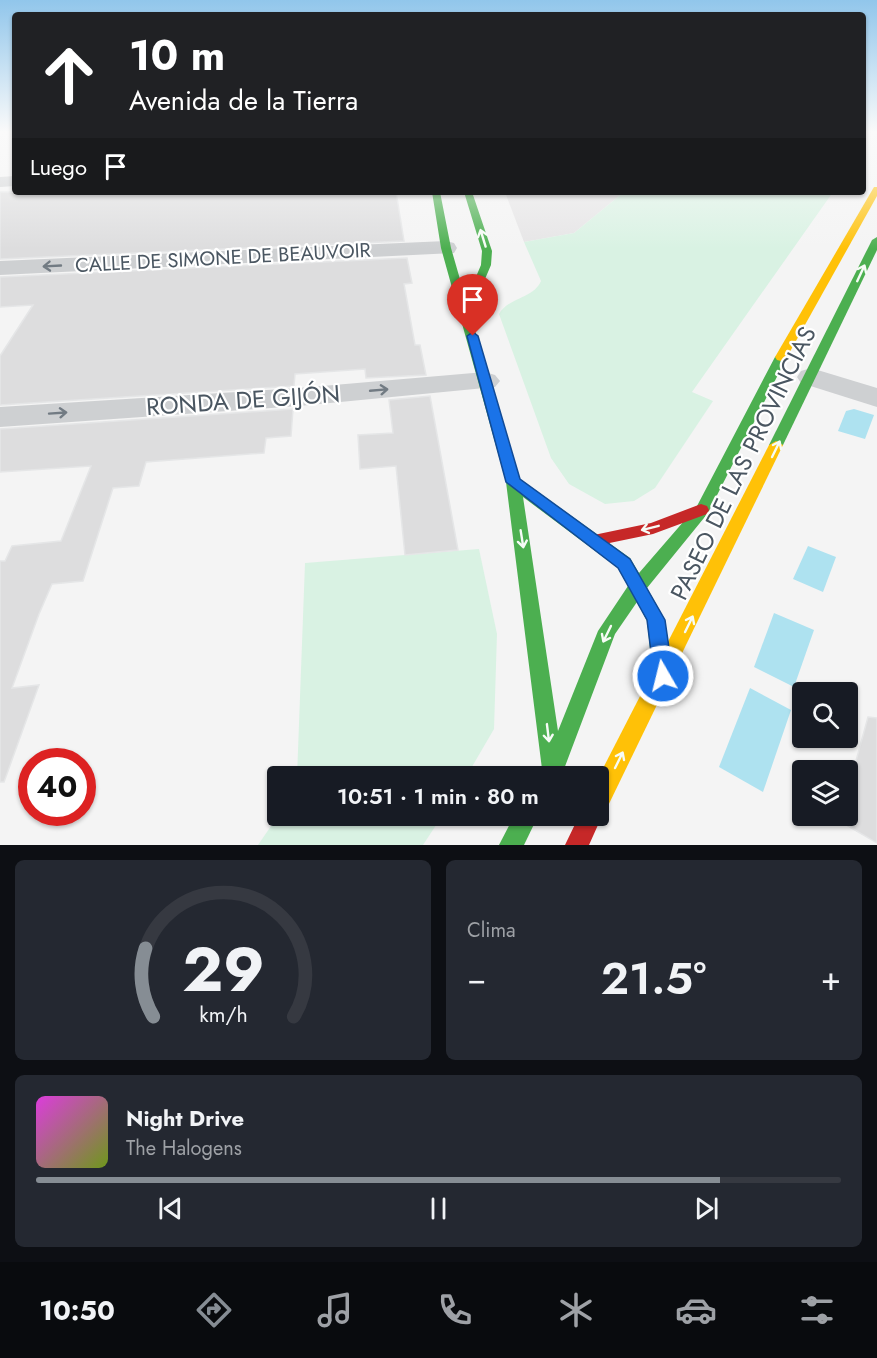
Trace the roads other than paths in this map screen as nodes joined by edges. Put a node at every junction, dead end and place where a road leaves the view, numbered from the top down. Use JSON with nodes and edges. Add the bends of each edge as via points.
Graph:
{"nodes":[{"id":1,"x":877,"y":189,"type":"edge"},
{"id":2,"x":437,"y":195,"type":"edge"},
{"id":3,"x":469,"y":195,"type":"edge"},
{"id":4,"x":877,"y":240,"type":"edge"},
{"id":5,"x":446,"y":248,"type":"junction"},
{"id":6,"x":0,"y":268,"type":"edge"},
{"id":7,"x":480,"y":278,"type":"junction"},
{"id":8,"x":466,"y":313,"type":"junction"},
{"id":9,"x":811,"y":377,"type":"junction"},
{"id":10,"x":485,"y":381,"type":"junction"},
{"id":11,"x":877,"y":398,"type":"edge"},
{"id":12,"x":0,"y":417,"type":"edge"},
{"id":13,"x":513,"y":482,"type":"junction"},
{"id":14,"x":703,"y":509,"type":"junction"},
{"id":15,"x":595,"y":540,"type":"junction"},
{"id":16,"x":639,"y":585,"type":"junction"},
{"id":17,"x":663,"y":676,"type":"junction"},
{"id":18,"x":550,"y":766,"type":"edge"},
{"id":19,"x":554,"y":766,"type":"edge"},
{"id":20,"x":609,"y":781,"type":"edge"},
{"id":21,"x":521,"y":826,"type":"edge"},
{"id":22,"x":586,"y":826,"type":"edge"},
{"id":23,"x":511,"y":845,"type":"edge"},
{"id":24,"x":577,"y":845,"type":"edge"}],
"edges":[{"from":1,"to":14,"type":"street","name":"PASEO DE LAS PROVINCIAS","via":[[790,340]]},
{"from":2,"to":5,"type":"street"},
{"from":7,"to":3,"type":"street","one_way":true,"via":[[487,251]]},
{"from":9,"to":4,"type":"street","name":"PASEO DE LAS PROVINCIAS","one_way":true},
{"from":5,"to":6,"type":"street","name":"CALLE DE SIMONE DE BEAUVOIR","one_way":true},
{"from":5,"to":7,"type":"street","via":[[456,251]]},
{"from":5,"to":8,"type":"street"},
{"from":7,"to":8,"type":"street"},
{"from":8,"to":10,"type":"street"},
{"from":9,"to":11,"type":"street"},
{"from":17,"to":9,"type":"street","name":"PASEO DE LAS PROVINCIAS","one_way":true},
{"from":12,"to":10,"type":"street","name":"RONDA DE GIJÓN","one_way":true},
{"from":10,"to":13,"type":"street"},
{"from":13,"to":15,"type":"street","name":"PASEO DE LAS PROVINCIAS"},
{"from":13,"to":18,"type":"street","one_way":true},
{"from":14,"to":15,"type":"street","one_way":true,"via":[[653,528]]},
{"from":14,"to":16,"type":"street","name":"PASEO DE LAS PROVINCIAS"},
{"from":15,"to":16,"type":"street","name":"PASEO DE LAS PROVINCIAS","via":[[624,563]]},
{"from":16,"to":17,"type":"street","via":[[656,620]]},
{"from":16,"to":19,"type":"street","name":"PASEO DE LAS PROVINCIAS","one_way":true,"via":[[607,631]]},
{"from":20,"to":17,"type":"street","name":"PASEO DE LAS PROVINCIAS","one_way":true},
{"from":21,"to":23,"type":"street"},
{"from":22,"to":24,"type":"street"}]}
